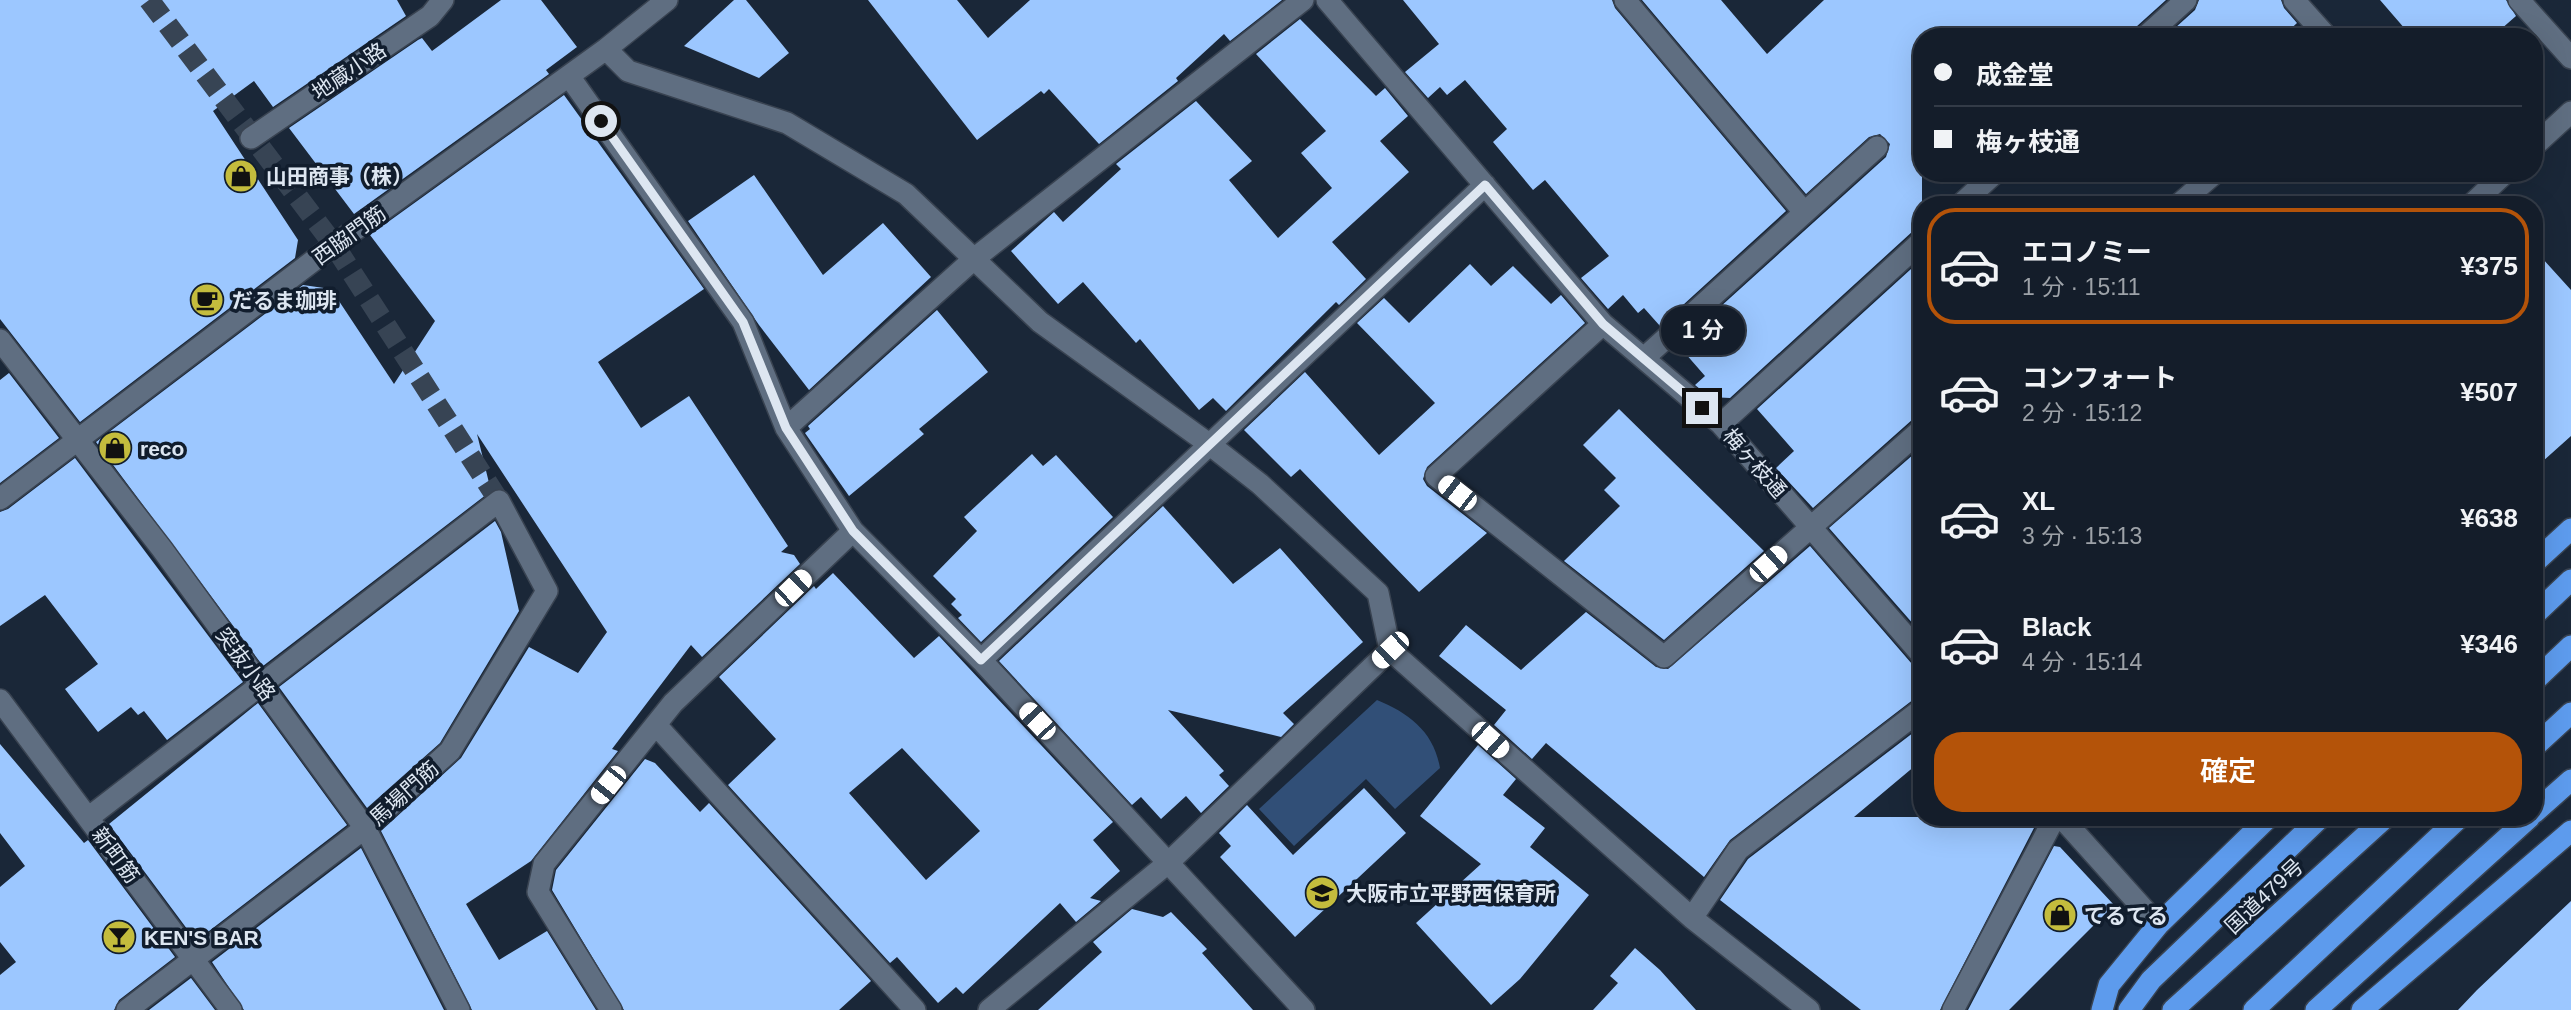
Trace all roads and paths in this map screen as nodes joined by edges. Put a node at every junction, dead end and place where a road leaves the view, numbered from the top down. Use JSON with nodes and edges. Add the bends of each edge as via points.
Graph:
{"nodes":[{"id":1,"x":667,"y":0,"type":"edge"},
{"id":2,"x":1303,"y":0,"type":"edge"},
{"id":3,"x":1327,"y":0,"type":"edge"},
{"id":4,"x":1625,"y":0,"type":"edge"},
{"id":5,"x":2186,"y":0,"type":"edge"},
{"id":6,"x":2294,"y":0,"type":"edge"},
{"id":7,"x":2519,"y":0,"type":"edge"},
{"id":8,"x":431,"y":5,"type":"edge"},
{"id":9,"x":2155,"y":28,"type":"edge"},
{"id":10,"x":2319,"y":28,"type":"edge"},
{"id":11,"x":606,"y":49,"type":"junction"},
{"id":12,"x":2571,"y":58,"type":"edge"},
{"id":13,"x":569,"y":76,"type":"junction"},
{"id":14,"x":2571,"y":112,"type":"edge"},
{"id":15,"x":251,"y":138,"type":"dead end"},
{"id":16,"x":2543,"y":138,"type":"edge"},
{"id":17,"x":1877,"y":147,"type":"dead end"},
{"id":18,"x":1985,"y":182,"type":"edge"},
{"id":19,"x":2205,"y":182,"type":"edge"},
{"id":20,"x":2495,"y":182,"type":"edge"},
{"id":21,"x":1485,"y":185,"type":"junction"},
{"id":22,"x":1971,"y":196,"type":"edge"},
{"id":23,"x":2189,"y":196,"type":"edge"},
{"id":24,"x":2481,"y":196,"type":"edge"},
{"id":25,"x":1804,"y":212,"type":"junction"},
{"id":26,"x":1913,"y":249,"type":"edge"},
{"id":27,"x":975,"y":258,"type":"junction"},
{"id":28,"x":1603,"y":324,"type":"junction"},
{"id":29,"x":0,"y":340,"type":"edge"},
{"id":30,"x":1644,"y":358,"type":"junction"},
{"id":31,"x":1721,"y":424,"type":"junction"},
{"id":32,"x":786,"y":428,"type":"junction"},
{"id":33,"x":1913,"y":437,"type":"edge"},
{"id":34,"x":79,"y":439,"type":"junction"},
{"id":35,"x":1209,"y":444,"type":"junction"},
{"id":36,"x":0,"y":499,"type":"edge"},
{"id":37,"x":1810,"y":527,"type":"junction"},
{"id":38,"x":2571,"y":529,"type":"edge"},
{"id":39,"x":853,"y":531,"type":"junction"},
{"id":40,"x":2543,"y":555,"type":"edge"},
{"id":41,"x":2571,"y":580,"type":"edge"},
{"id":42,"x":2543,"y":606,"type":"edge"},
{"id":43,"x":1913,"y":645,"type":"edge"},
{"id":44,"x":2571,"y":646,"type":"edge"},
{"id":45,"x":1390,"y":650,"type":"junction"},
{"id":46,"x":981,"y":660,"type":"junction"},
{"id":47,"x":2543,"y":672,"type":"edge"},
{"id":48,"x":261,"y":685,"type":"junction"},
{"id":49,"x":0,"y":699,"type":"edge"},
{"id":50,"x":2571,"y":713,"type":"edge"},
{"id":51,"x":1913,"y":716,"type":"edge"},
{"id":52,"x":656,"y":725,"type":"junction"},
{"id":53,"x":2543,"y":739,"type":"edge"},
{"id":54,"x":2571,"y":780,"type":"edge"},
{"id":55,"x":2543,"y":805,"type":"edge"},
{"id":56,"x":88,"y":818,"type":"junction"},
{"id":57,"x":2050,"y":826,"type":"edge"},
{"id":58,"x":2069,"y":826,"type":"edge"},
{"id":59,"x":2260,"y":826,"type":"edge"},
{"id":60,"x":2312,"y":826,"type":"edge"},
{"id":61,"x":2376,"y":826,"type":"edge"},
{"id":62,"x":2449,"y":826,"type":"edge"},
{"id":63,"x":2520,"y":826,"type":"edge"},
{"id":64,"x":365,"y":828,"type":"junction"},
{"id":65,"x":2571,"y":831,"type":"edge"},
{"id":66,"x":1168,"y":863,"type":"junction"},
{"id":67,"x":1692,"y":918,"type":"junction"},
{"id":68,"x":2158,"y":925,"type":"junction"},
{"id":69,"x":193,"y":959,"type":"junction"},
{"id":70,"x":127,"y":1010,"type":"edge"},
{"id":71,"x":231,"y":1010,"type":"edge"},
{"id":72,"x":459,"y":1010,"type":"edge"},
{"id":73,"x":611,"y":1010,"type":"edge"},
{"id":74,"x":915,"y":1010,"type":"edge"},
{"id":75,"x":989,"y":1010,"type":"edge"},
{"id":76,"x":1304,"y":1010,"type":"edge"},
{"id":77,"x":1809,"y":1010,"type":"edge"},
{"id":78,"x":1953,"y":1010,"type":"edge"},
{"id":79,"x":2102,"y":1010,"type":"edge"},
{"id":80,"x":2129,"y":1010,"type":"edge"},
{"id":81,"x":2173,"y":1010,"type":"edge"},
{"id":82,"x":2254,"y":1010,"type":"edge"},
{"id":83,"x":2316,"y":1010,"type":"edge"},
{"id":84,"x":2362,"y":1010,"type":"edge"}],
"edges":[{"from":1,"to":11,"type":"street","name":"西脇門筋"},
{"from":2,"to":27,"type":"street"},
{"from":3,"to":21,"type":"street","name":"梅ヶ枝通"},
{"from":4,"to":25,"type":"street"},
{"from":5,"to":9,"type":"street"},
{"from":6,"to":10,"type":"street"},
{"from":7,"to":12,"type":"street"},
{"from":8,"to":15,"type":"street","name":"地蔵小路"},
{"from":11,"to":13,"type":"street","name":"西脇門筋"},
{"from":11,"to":27,"type":"street","via":[[628,71],[787,123],[906,194]]},
{"from":13,"to":32,"type":"street","via":[[743,322]]},
{"from":13,"to":34,"type":"street","name":"西脇門筋","via":[[334,245]]},
{"from":14,"to":16,"type":"street"},
{"from":17,"to":25,"type":"street"},
{"from":18,"to":22,"type":"street"},
{"from":19,"to":23,"type":"street"},
{"from":20,"to":24,"type":"street"},
{"from":21,"to":28,"type":"street","name":"梅ヶ枝通"},
{"from":21,"to":35,"type":"street"},
{"from":25,"to":30,"type":"street"},
{"from":26,"to":31,"type":"street"},
{"from":27,"to":32,"type":"street"},
{"from":27,"to":35,"type":"street","via":[[1040,322]]},
{"from":28,"to":30,"type":"street","name":"梅ヶ枝通"},
{"from":28,"to":37,"type":"street","via":[[1436,476],[1664,657]]},
{"from":29,"to":34,"type":"street","name":"突抜小路"},
{"from":30,"to":31,"type":"street","name":"梅ヶ枝通"},
{"from":31,"to":37,"type":"street","name":"梅ヶ枝通"},
{"from":32,"to":39,"type":"street"},
{"from":33,"to":37,"type":"street"},
{"from":34,"to":36,"type":"street","name":"西脇門筋"},
{"from":34,"to":48,"type":"street","name":"突抜小路"},
{"from":35,"to":45,"type":"street","via":[[1260,484],[1378,593]]},
{"from":35,"to":46,"type":"street"},
{"from":37,"to":43,"type":"street","name":"梅ヶ枝通"},
{"from":38,"to":40,"type":"highway"},
{"from":39,"to":46,"type":"street"},
{"from":39,"to":52,"type":"street","via":[[673,703]]},
{"from":41,"to":42,"type":"highway"},
{"from":44,"to":47,"type":"highway"},
{"from":45,"to":66,"type":"street"},
{"from":45,"to":67,"type":"street"},
{"from":46,"to":66,"type":"street"},
{"from":48,"to":56,"type":"street"},
{"from":48,"to":64,"type":"street","name":"突抜小路"},
{"from":48,"to":64,"type":"street","name":"馬場門筋","via":[[499,501],[547,591],[450,751]]},
{"from":49,"to":56,"type":"street","name":"新町筋"},
{"from":50,"to":53,"type":"highway"},
{"from":51,"to":67,"type":"street","via":[[1738,850]]},
{"from":52,"to":73,"type":"street","via":[[544,864],[538,892]]},
{"from":52,"to":74,"type":"street"},
{"from":54,"to":55,"type":"highway"},
{"from":56,"to":69,"type":"street","name":"新町筋"},
{"from":57,"to":78,"type":"street"},
{"from":58,"to":68,"type":"street"},
{"from":59,"to":68,"type":"highway"},
{"from":60,"to":80,"type":"highway","via":[[2151,980]]},
{"from":61,"to":81,"type":"highway","name":"国道479号"},
{"from":62,"to":82,"type":"highway"},
{"from":63,"to":83,"type":"highway"},
{"from":64,"to":69,"type":"street","name":"馬場門筋"},
{"from":64,"to":72,"type":"street","name":"突抜小路"},
{"from":65,"to":84,"type":"highway"},
{"from":66,"to":75,"type":"street"},
{"from":66,"to":76,"type":"street"},
{"from":67,"to":77,"type":"street"},
{"from":68,"to":79,"type":"highway","via":[[2109,985]]},
{"from":69,"to":70,"type":"street","name":"馬場門筋"},
{"from":69,"to":71,"type":"street","name":"新町筋"}]}
